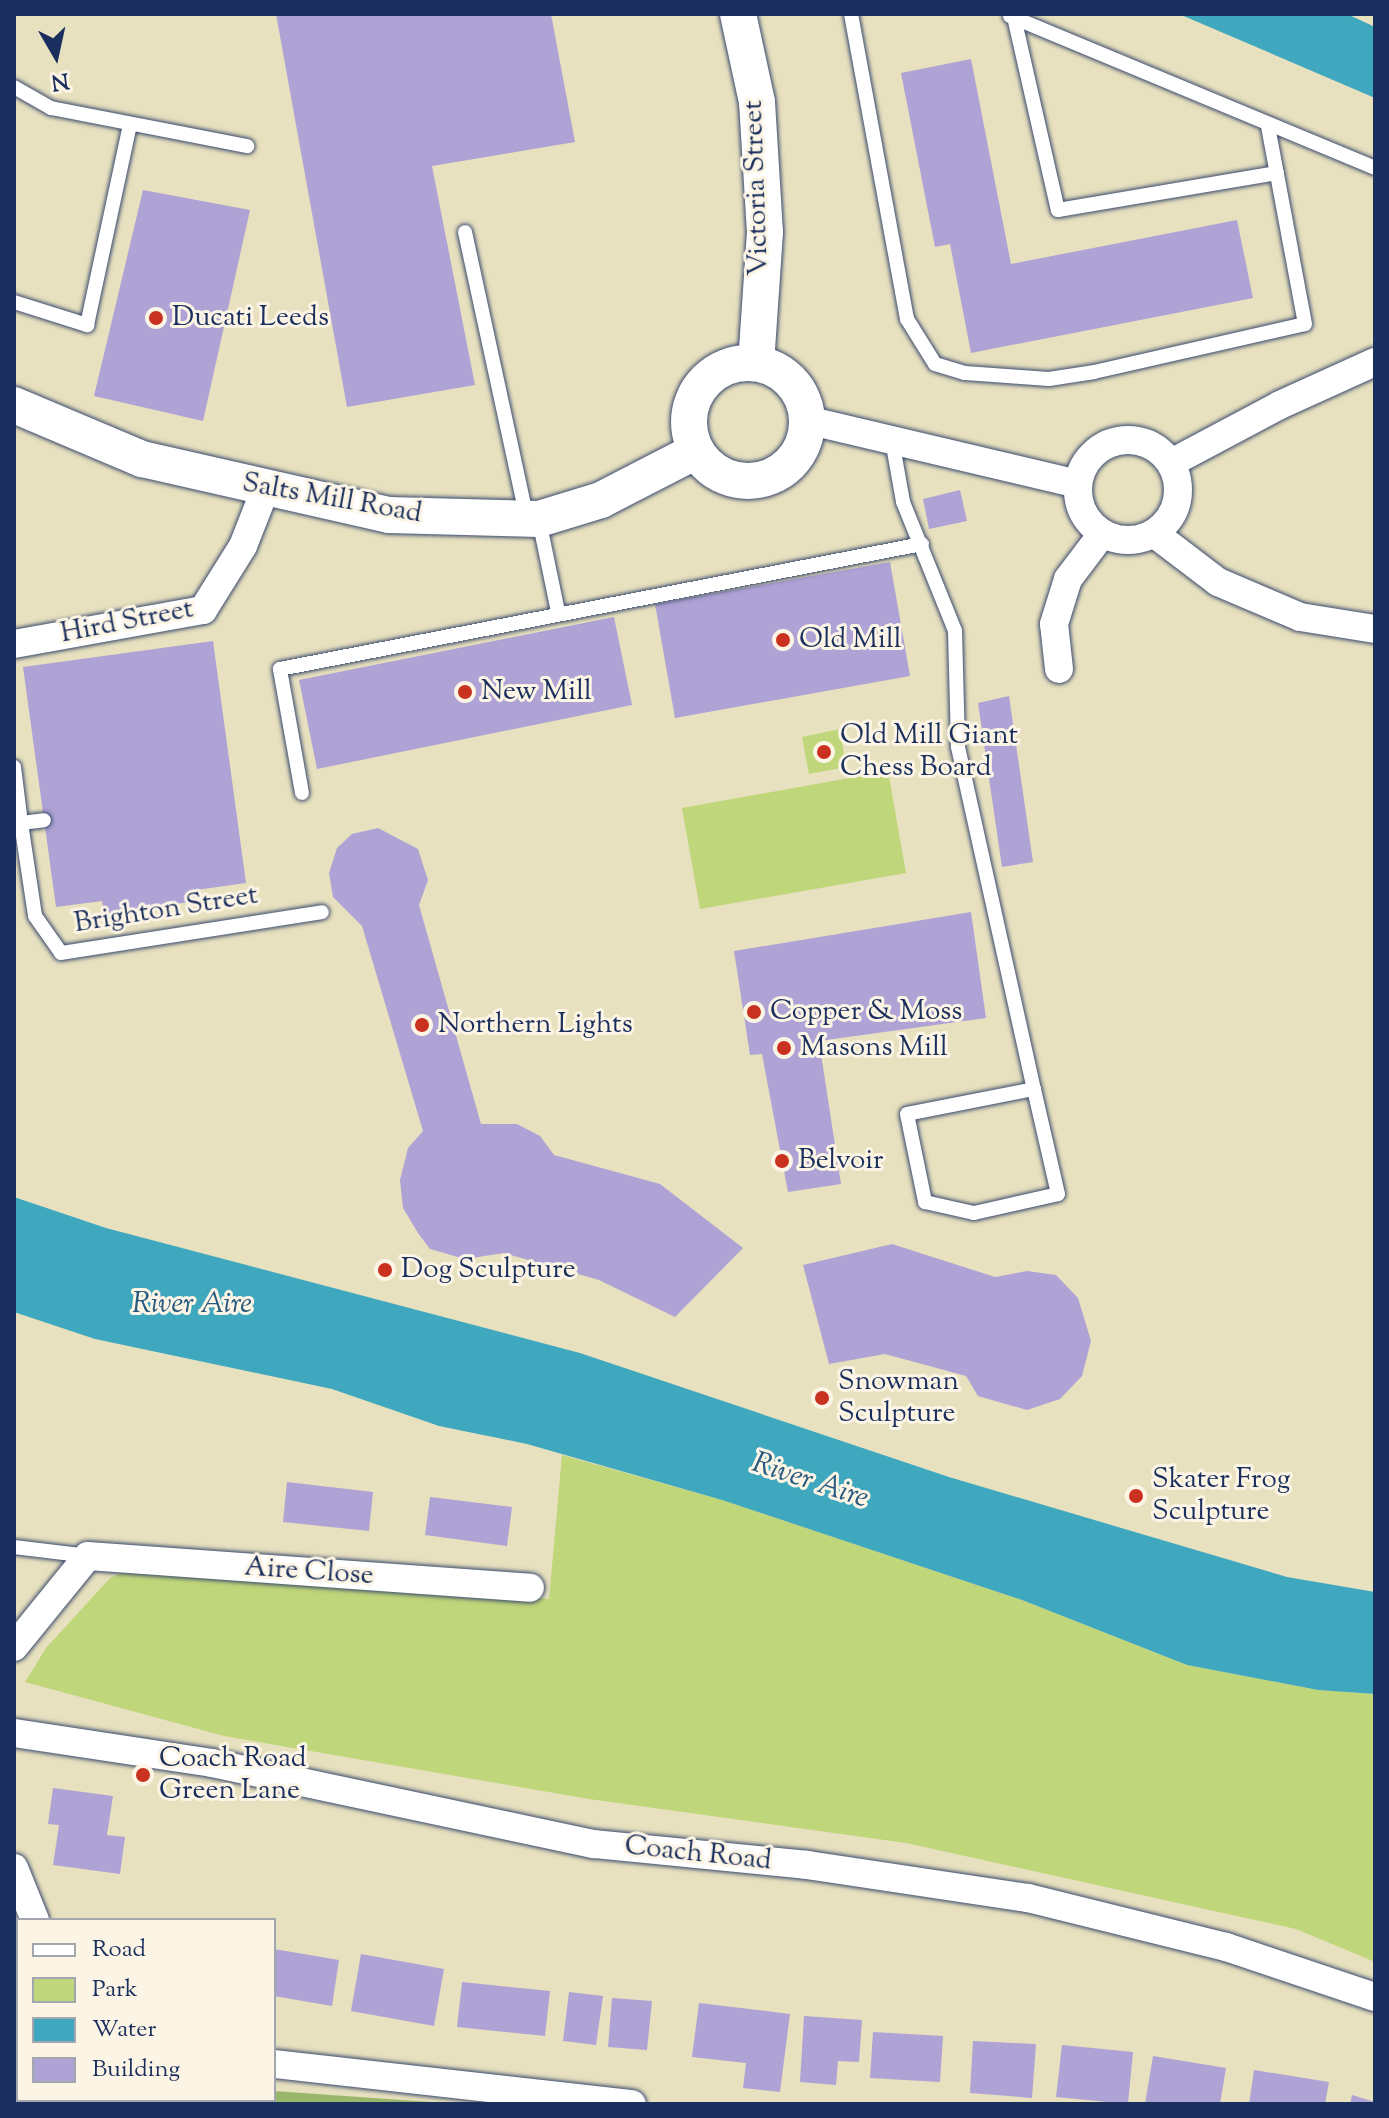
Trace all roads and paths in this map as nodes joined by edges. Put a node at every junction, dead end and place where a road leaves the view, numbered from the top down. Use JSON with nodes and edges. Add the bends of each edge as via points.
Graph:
{"nodes":[{"id":1,"x":738,"y":14,"type":"edge"},
{"id":2,"x":851,"y":14,"type":"edge"},
{"id":3,"x":1010,"y":16,"type":"edge"},
{"id":4,"x":14,"y":87,"type":"edge"},
{"id":5,"x":130,"y":125,"type":"junction"},
{"id":6,"x":1268,"y":126,"type":"junction"},
{"id":7,"x":247,"y":146,"type":"dead end"},
{"id":8,"x":1375,"y":168,"type":"edge"},
{"id":9,"x":1277,"y":173,"type":"junction"},
{"id":10,"x":465,"y":232,"type":"dead end"},
{"id":11,"x":14,"y":302,"type":"edge"},
{"id":12,"x":1375,"y":362,"type":"edge"},
{"id":13,"x":756,"y":363,"type":"junction"},
{"id":14,"x":14,"y":405,"type":"edge"},
{"id":15,"x":807,"y":420,"type":"junction"},
{"id":16,"x":892,"y":440,"type":"junction"},
{"id":17,"x":696,"y":451,"type":"junction"},
{"id":18,"x":1171,"y":463,"type":"junction"},
{"id":19,"x":1077,"y":484,"type":"junction"},
{"id":20,"x":265,"y":490,"type":"junction"},
{"id":21,"x":533,"y":520,"type":"junction"},
{"id":22,"x":1102,"y":534,"type":"junction"},
{"id":23,"x":1155,"y":534,"type":"junction"},
{"id":24,"x":922,"y":544,"type":"junction"},
{"id":25,"x":558,"y":612,"type":"junction"},
{"id":26,"x":1375,"y":629,"type":"edge"},
{"id":27,"x":14,"y":644,"type":"edge"},
{"id":28,"x":1059,"y":669,"type":"dead end"},
{"id":29,"x":14,"y":767,"type":"edge"},
{"id":30,"x":302,"y":793,"type":"dead end"},
{"id":31,"x":44,"y":820,"type":"dead end"},
{"id":32,"x":21,"y":823,"type":"junction"},
{"id":33,"x":322,"y":912,"type":"dead end"},
{"id":34,"x":1034,"y":1089,"type":"junction"},
{"id":35,"x":14,"y":1547,"type":"edge"},
{"id":36,"x":88,"y":1556,"type":"junction"},
{"id":37,"x":530,"y":1588,"type":"dead end"},
{"id":38,"x":14,"y":1647,"type":"edge"},
{"id":39,"x":14,"y":1733,"type":"edge"},
{"id":40,"x":14,"y":1868,"type":"edge"},
{"id":41,"x":34,"y":1918,"type":"edge"},
{"id":42,"x":1375,"y":1997,"type":"edge"},
{"id":43,"x":276,"y":2064,"type":"edge"},
{"id":44,"x":632,"y":2104,"type":"edge"}],
"edges":[{"from":1,"to":13,"type":"street","name":"Victoria Street","via":[[757,102],[765,232]]},
{"from":2,"to":9,"type":"lane","via":[[907,319],[916,342],[935,364],[999,379],[1049,379],[1305,324]]},
{"from":3,"to":6,"type":"lane"},
{"from":3,"to":9,"type":"lane","via":[[1058,210]]},
{"from":4,"to":5,"type":"lane","via":[[51,108]]},
{"from":5,"to":7,"type":"lane"},
{"from":5,"to":11,"type":"lane","via":[[87,325]]},
{"from":6,"to":8,"type":"lane"},
{"from":6,"to":9,"type":"lane"},
{"from":10,"to":21,"type":"lane"},
{"from":12,"to":18,"type":"street"},
{"from":13,"to":15,"type":"street","via":[[786,377],[799,393]]},
{"from":13,"to":17,"type":"street","via":[[726,367],[695,395],[689,431]]},
{"from":14,"to":20,"type":"street","name":"Salts Mill Road","via":[[142,459]]},
{"from":15,"to":16,"type":"street"},
{"from":15,"to":17,"type":"street","via":[[804,441],[791,463],[767,478],[727,477]]},
{"from":16,"to":19,"type":"street"},
{"from":16,"to":24,"type":"lane","via":[[903,502]]},
{"from":17,"to":21,"type":"street","name":"Salts Mill Road","via":[[601,500]]},
{"from":18,"to":19,"type":"street","via":[[1148,443],[1122,440],[1088,457]]},
{"from":18,"to":23,"type":"street","via":[[1179,494],[1169,520]]},
{"from":19,"to":22,"type":"street","via":[[1078,502]]},
{"from":20,"to":21,"type":"street","name":"Salts Mill Road","via":[[389,515]]},
{"from":20,"to":27,"type":"street","name":"Hird Street","via":[[243,546],[203,610]]},
{"from":21,"to":25,"type":"lane"},
{"from":22,"to":23,"type":"street","via":[[1129,541]]},
{"from":22,"to":28,"type":"street","via":[[1068,579],[1054,624]]},
{"from":23,"to":26,"type":"street","via":[[1218,582],[1300,617]]},
{"from":24,"to":25,"type":"lane"},
{"from":24,"to":34,"type":"lane","via":[[955,631],[958,747]]},
{"from":25,"to":30,"type":"lane","via":[[280,669]]},
{"from":29,"to":32,"type":"lane","name":"Brighton Street"},
{"from":31,"to":32,"type":"lane"},
{"from":32,"to":33,"type":"lane","name":"Brighton Street","via":[[35,916],[61,953]]},
{"from":34,"to":34,"type":"lane","via":[[907,1114],[925,1202],[974,1213],[1058,1194]]},
{"from":35,"to":36,"type":"lane"},
{"from":36,"to":37,"type":"street","name":"Aire Close"},
{"from":36,"to":38,"type":"street"},
{"from":39,"to":42,"type":"street","name":"Coach Road","via":[[212,1763],[581,1841],[807,1865],[1015,1896],[1226,1947]]},
{"from":40,"to":41,"type":"street"},
{"from":43,"to":44,"type":"street"}]}
